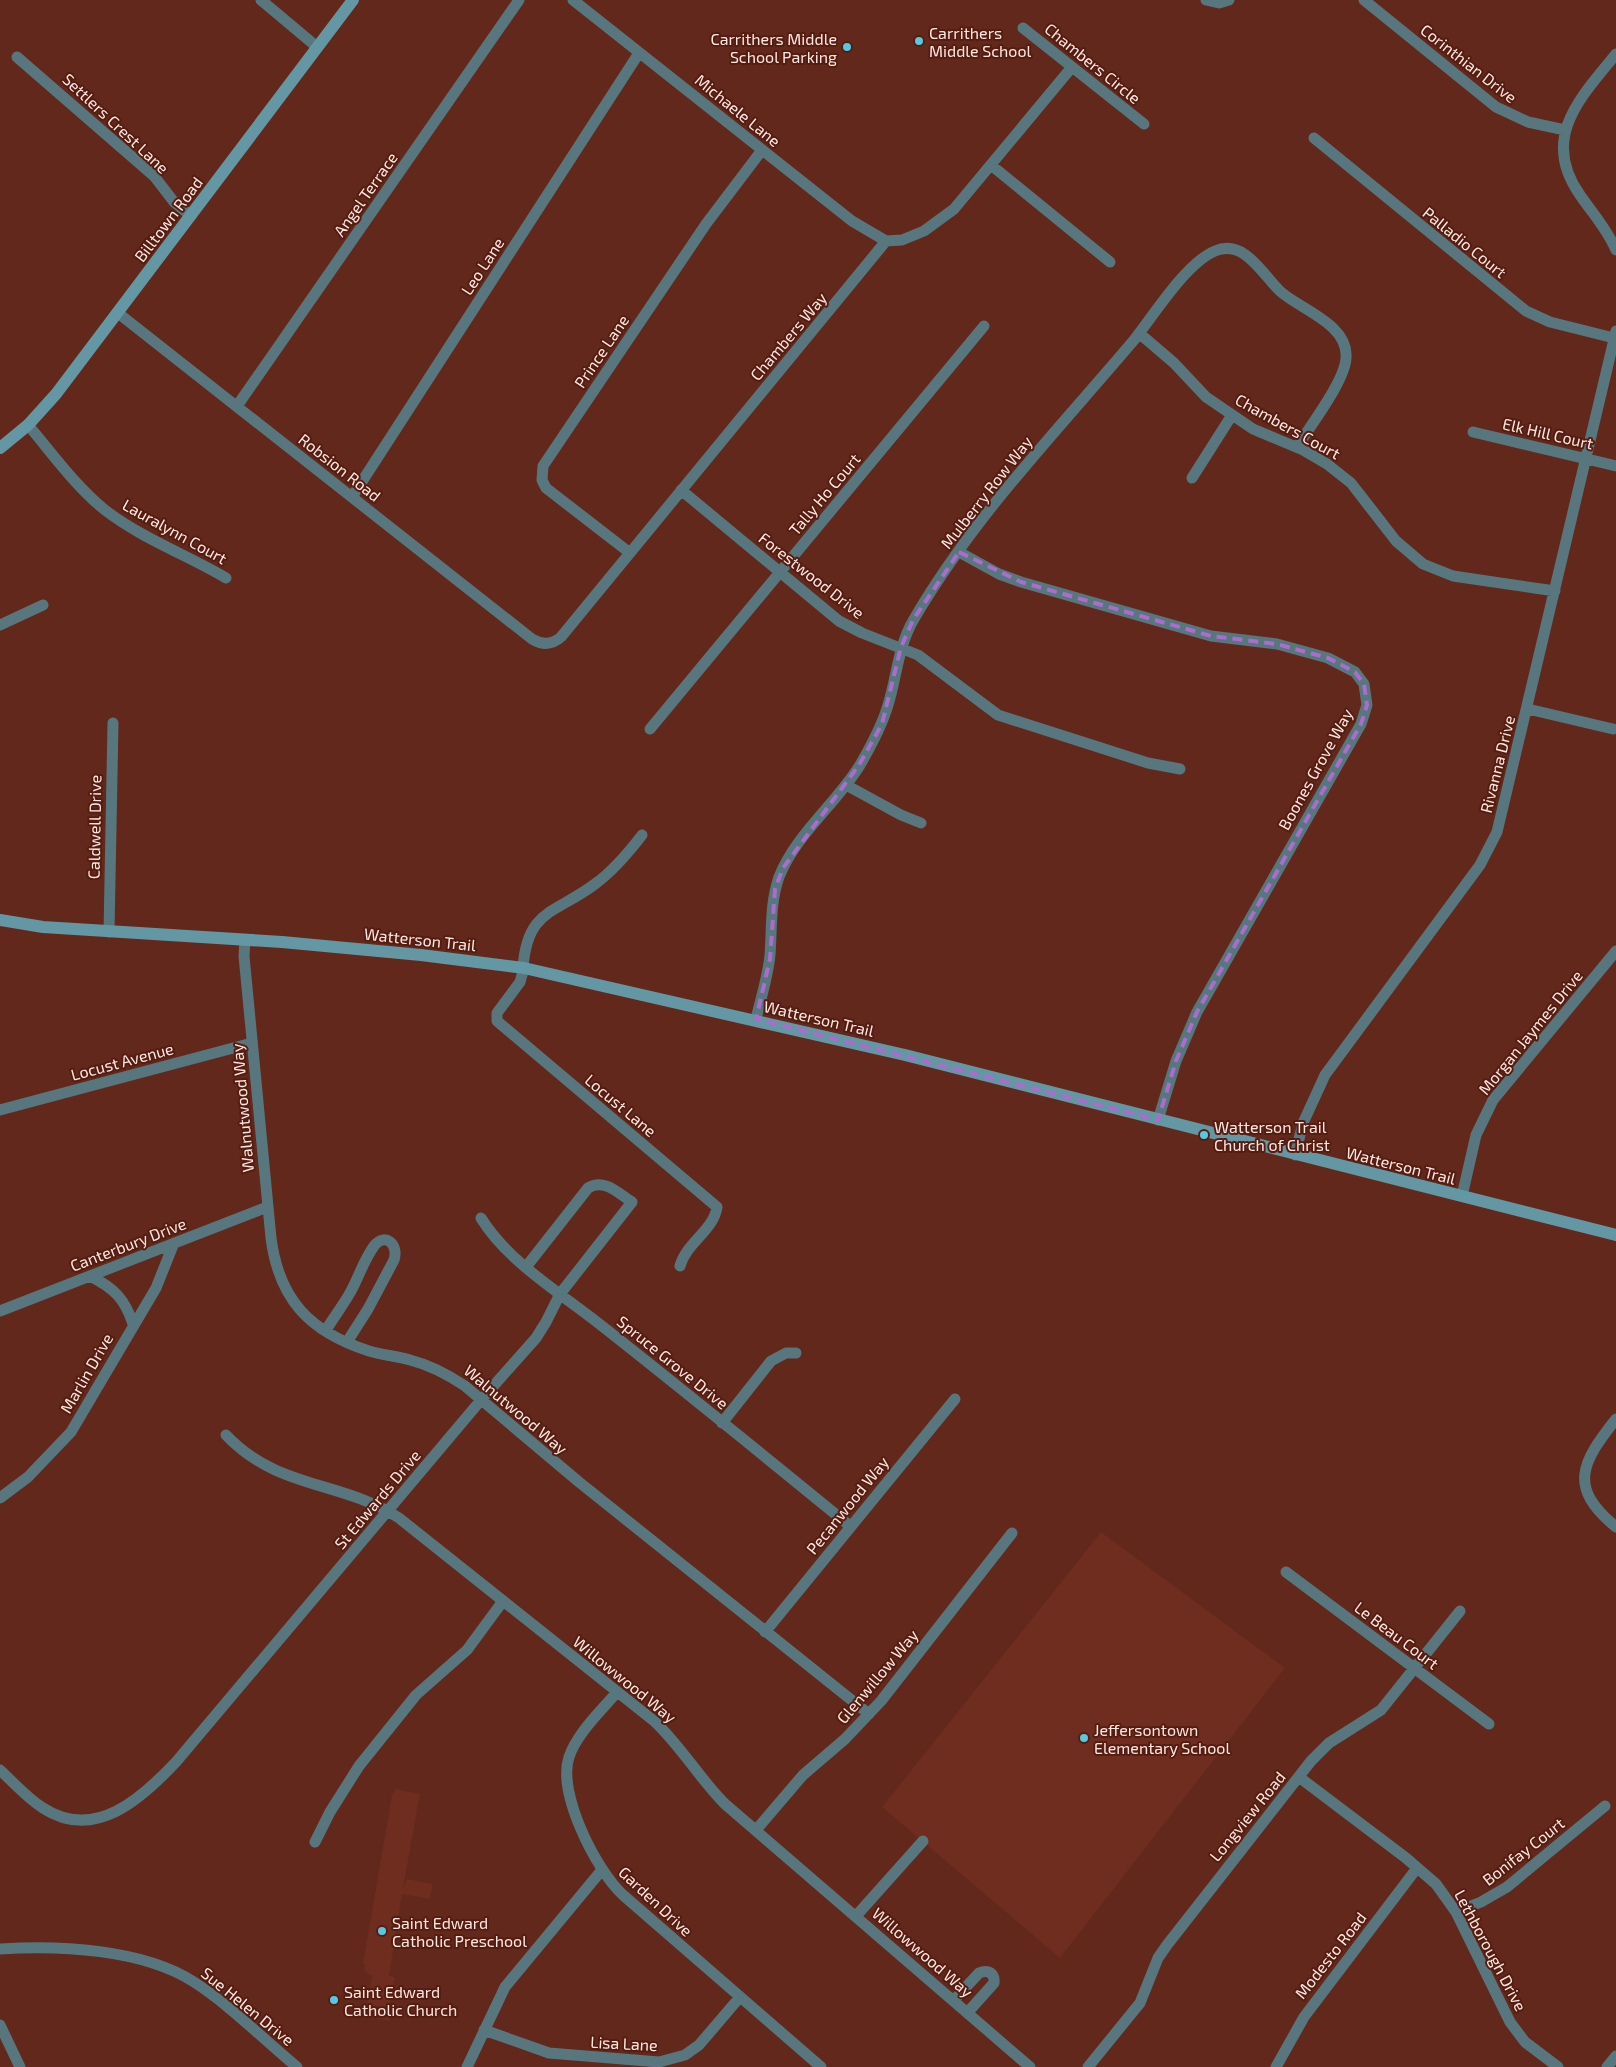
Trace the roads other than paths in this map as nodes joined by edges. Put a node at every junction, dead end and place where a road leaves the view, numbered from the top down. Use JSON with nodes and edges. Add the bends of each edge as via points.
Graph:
{"nodes":[{"id":1,"x":261,"y":0,"type":"edge"},
{"id":2,"x":353,"y":0,"type":"edge"},
{"id":3,"x":519,"y":0,"type":"edge"},
{"id":4,"x":573,"y":0,"type":"edge"},
{"id":5,"x":1206,"y":0,"type":"edge"},
{"id":6,"x":1229,"y":0,"type":"edge"},
{"id":7,"x":1364,"y":0,"type":"edge"},
{"id":8,"x":1023,"y":28,"type":"dead end"},
{"id":9,"x":317,"y":47,"type":"junction"},
{"id":10,"x":639,"y":53,"type":"junction"},
{"id":11,"x":1616,"y":54,"type":"edge"},
{"id":12,"x":18,"y":57,"type":"dead end"},
{"id":13,"x":1072,"y":67,"type":"junction"},
{"id":14,"x":1144,"y":124,"type":"dead end"},
{"id":15,"x":1565,"y":130,"type":"junction"},
{"id":16,"x":1314,"y":138,"type":"dead end"},
{"id":17,"x":762,"y":150,"type":"junction"},
{"id":18,"x":991,"y":166,"type":"junction"},
{"id":19,"x":191,"y":216,"type":"junction"},
{"id":20,"x":886,"y":242,"type":"junction"},
{"id":21,"x":1616,"y":250,"type":"edge"},
{"id":22,"x":1110,"y":262,"type":"dead end"},
{"id":23,"x":118,"y":313,"type":"junction"},
{"id":24,"x":984,"y":326,"type":"dead end"},
{"id":25,"x":1139,"y":333,"type":"junction"},
{"id":26,"x":1615,"y":334,"type":"edge"},
{"id":27,"x":238,"y":406,"type":"junction"},
{"id":28,"x":1232,"y":415,"type":"junction"},
{"id":29,"x":28,"y":425,"type":"junction"},
{"id":30,"x":1473,"y":432,"type":"dead end"},
{"id":31,"x":1297,"y":447,"type":"junction"},
{"id":32,"x":0,"y":448,"type":"edge"},
{"id":33,"x":1586,"y":458,"type":"junction"},
{"id":34,"x":1616,"y":466,"type":"edge"},
{"id":35,"x":1192,"y":478,"type":"dead end"},
{"id":36,"x":681,"y":490,"type":"junction"},
{"id":37,"x":352,"y":496,"type":"junction"},
{"id":38,"x":959,"y":552,"type":"junction"},
{"id":39,"x":630,"y":553,"type":"junction"},
{"id":40,"x":780,"y":573,"type":"junction"},
{"id":41,"x":226,"y":578,"type":"dead end"},
{"id":42,"x":1555,"y":591,"type":"junction"},
{"id":43,"x":43,"y":605,"type":"dead end"},
{"id":44,"x":0,"y":626,"type":"edge"},
{"id":45,"x":542,"y":644,"type":"joint"},
{"id":46,"x":901,"y":647,"type":"junction"},
{"id":47,"x":1528,"y":709,"type":"junction"},
{"id":48,"x":113,"y":723,"type":"dead end"},
{"id":49,"x":650,"y":728,"type":"dead end"},
{"id":50,"x":1613,"y":729,"type":"dead end"},
{"id":51,"x":1180,"y":769,"type":"dead end"},
{"id":52,"x":846,"y":785,"type":"junction"},
{"id":53,"x":921,"y":823,"type":"dead end"},
{"id":54,"x":642,"y":835,"type":"dead end"},
{"id":55,"x":0,"y":920,"type":"edge"},
{"id":56,"x":109,"y":932,"type":"junction"},
{"id":57,"x":245,"y":940,"type":"junction"},
{"id":58,"x":1616,"y":951,"type":"edge"},
{"id":59,"x":524,"y":968,"type":"junction"},
{"id":60,"x":756,"y":1020,"type":"junction"},
{"id":61,"x":252,"y":1043,"type":"junction"},
{"id":62,"x":0,"y":1110,"type":"edge"},
{"id":63,"x":1158,"y":1120,"type":"junction"},
{"id":64,"x":1295,"y":1155,"type":"junction"},
{"id":65,"x":1462,"y":1196,"type":"junction"},
{"id":66,"x":267,"y":1206,"type":"junction"},
{"id":67,"x":481,"y":1218,"type":"dead end"},
{"id":68,"x":1616,"y":1235,"type":"edge"},
{"id":69,"x":174,"y":1244,"type":"junction"},
{"id":70,"x":680,"y":1266,"type":"dead end"},
{"id":71,"x":526,"y":1267,"type":"junction"},
{"id":72,"x":90,"y":1276,"type":"junction"},
{"id":73,"x":560,"y":1294,"type":"junction"},
{"id":74,"x":0,"y":1311,"type":"edge"},
{"id":75,"x":133,"y":1324,"type":"junction"},
{"id":76,"x":326,"y":1330,"type":"junction"},
{"id":77,"x":347,"y":1342,"type":"junction"},
{"id":78,"x":796,"y":1353,"type":"dead end"},
{"id":79,"x":955,"y":1399,"type":"dead end"},
{"id":80,"x":480,"y":1400,"type":"junction"},
{"id":81,"x":1616,"y":1419,"type":"edge"},
{"id":82,"x":722,"y":1422,"type":"junction"},
{"id":83,"x":226,"y":1435,"type":"dead end"},
{"id":84,"x":0,"y":1498,"type":"edge"},
{"id":85,"x":388,"y":1512,"type":"junction"},
{"id":86,"x":850,"y":1526,"type":"junction"},
{"id":87,"x":1616,"y":1527,"type":"edge"},
{"id":88,"x":1012,"y":1533,"type":"dead end"},
{"id":89,"x":1286,"y":1572,"type":"dead end"},
{"id":90,"x":504,"y":1601,"type":"junction"},
{"id":91,"x":1460,"y":1611,"type":"dead end"},
{"id":92,"x":765,"y":1632,"type":"junction"},
{"id":93,"x":1415,"y":1668,"type":"junction"},
{"id":94,"x":617,"y":1692,"type":"junction"},
{"id":95,"x":869,"y":1714,"type":"junction"},
{"id":96,"x":1489,"y":1724,"type":"dead end"},
{"id":97,"x":0,"y":1770,"type":"edge"},
{"id":98,"x":1299,"y":1776,"type":"junction"},
{"id":99,"x":1605,"y":1806,"type":"dead end"},
{"id":100,"x":756,"y":1830,"type":"junction"},
{"id":101,"x":923,"y":1841,"type":"dead end"},
{"id":102,"x":315,"y":1842,"type":"dead end"},
{"id":103,"x":1417,"y":1868,"type":"junction"},
{"id":104,"x":601,"y":1871,"type":"junction"},
{"id":105,"x":1456,"y":1912,"type":"junction"},
{"id":106,"x":856,"y":1916,"type":"junction"},
{"id":107,"x":0,"y":1948,"type":"edge"},
{"id":108,"x":740,"y":1997,"type":"junction"},
{"id":109,"x":954,"y":2000,"type":"junction"},
{"id":110,"x":968,"y":2012,"type":"junction"},
{"id":111,"x":0,"y":2026,"type":"edge"},
{"id":112,"x":484,"y":2030,"type":"junction"},
{"id":113,"x":1616,"y":2056,"type":"edge"},
{"id":114,"x":597,"y":2063,"type":"edge"},
{"id":115,"x":1023,"y":2065,"type":"edge"},
{"id":116,"x":20,"y":2067,"type":"edge"},
{"id":117,"x":297,"y":2067,"type":"edge"},
{"id":118,"x":467,"y":2067,"type":"edge"},
{"id":119,"x":821,"y":2067,"type":"edge"},
{"id":120,"x":1088,"y":2067,"type":"edge"},
{"id":121,"x":1276,"y":2067,"type":"edge"},
{"id":122,"x":1558,"y":2067,"type":"edge"},
{"id":123,"x":1607,"y":2067,"type":"edge"}],
"edges":[{"from":1,"to":9,"type":"street"},
{"from":2,"to":9,"type":"main road","name":"Billtown Road"},
{"from":3,"to":27,"type":"street","name":"Angel Terrace"},
{"from":4,"to":10,"type":"street","name":"Michaele Lane"},
{"from":5,"to":6,"type":"street","via":[[1219,3]]},
{"from":7,"to":15,"type":"street","name":"Corinthian Drive","via":[[1496,107],[1528,122]]},
{"from":8,"to":13,"type":"street","name":"Chambers Circle"},
{"from":9,"to":19,"type":"main road","name":"Billtown Road"},
{"from":10,"to":17,"type":"street","name":"Michaele Lane"},
{"from":10,"to":37,"type":"street","name":"Leo Lane"},
{"from":11,"to":15,"type":"street","via":[[1579,99]]},
{"from":12,"to":19,"type":"street","name":"Settlers Crest Lane","via":[[154,176],[174,202]]},
{"from":13,"to":14,"type":"street","name":"Chambers Circle"},
{"from":13,"to":18,"type":"street"},
{"from":15,"to":21,"type":"street","via":[[1564,159],[1572,181],[1602,223]]},
{"from":16,"to":26,"type":"street","name":"Palladio Court","via":[[1526,311],[1550,322]]},
{"from":17,"to":20,"type":"street","name":"Michaele Lane","via":[[852,221]]},
{"from":17,"to":39,"type":"street","name":"Prince Lane","via":[[706,224],[543,466],[542,480],[546,488]]},
{"from":18,"to":20,"type":"street","via":[[938,223],[902,240]]},
{"from":18,"to":22,"type":"street"},
{"from":19,"to":23,"type":"main road","name":"Billtown Road"},
{"from":20,"to":36,"type":"street","name":"Chambers Way"},
{"from":23,"to":27,"type":"street","name":"Robsion Road"},
{"from":23,"to":29,"type":"main road","name":"Billtown Road"},
{"from":24,"to":40,"type":"street","name":"Tally Ho Court"},
{"from":25,"to":28,"type":"street","name":"Chambers Court","via":[[1206,397]]},
{"from":25,"to":31,"type":"street","name":"Mulberry Row Way","via":[[1189,270],[1211,253],[1218,249],[1234,250],[1249,258],[1281,292],[1336,331],[1345,346],[1346,358],[1339,380]]},
{"from":25,"to":38,"type":"street","name":"Mulberry Row Way","via":[[1058,430],[1031,457]]},
{"from":26,"to":33,"type":"street","name":"Rivanna Drive"},
{"from":27,"to":37,"type":"street","name":"Robsion Road"},
{"from":28,"to":31,"type":"street","name":"Chambers Court","via":[[1253,429]]},
{"from":28,"to":35,"type":"street"},
{"from":29,"to":32,"type":"main road","name":"Billtown Road"},
{"from":29,"to":41,"type":"street","name":"Lauralynn Court","via":[[105,509]]},
{"from":30,"to":33,"type":"street","name":"Elk Hill Court"},
{"from":31,"to":42,"type":"street","name":"Chambers Court","via":[[1351,483],[1396,541],[1423,564],[1453,576]]},
{"from":33,"to":34,"type":"street","name":"Elk Hill Court"},
{"from":33,"to":42,"type":"street","name":"Rivanna Drive"},
{"from":36,"to":39,"type":"street","name":"Chambers Way"},
{"from":36,"to":40,"type":"street","name":"Forestwood Drive"},
{"from":37,"to":45,"type":"street","name":"Robsion Road"},
{"from":38,"to":46,"type":"street","name":"Mulberry Row Way","via":[[913,620]]},
{"from":38,"to":63,"type":"street","name":"Boones Grove Way","via":[[1021,582],[1184,629],[1211,636],[1278,644],[1328,658],[1355,672],[1364,684],[1367,705],[1361,724],[1197,1012],[1176,1061]]},
{"from":39,"to":45,"type":"street","name":"Chambers Way","via":[[561,637],[552,643]]},
{"from":40,"to":46,"type":"street","name":"Forestwood Drive","via":[[839,621],[862,634]]},
{"from":40,"to":49,"type":"street","name":"Tally Ho Court"},
{"from":42,"to":47,"type":"street","name":"Rivanna Drive"},
{"from":43,"to":44,"type":"street"},
{"from":46,"to":51,"type":"street","name":"Forestwood Drive","via":[[918,655],[998,715],[1148,763]]},
{"from":46,"to":52,"type":"street","name":"Mulberry Row Way","via":[[882,724]]},
{"from":47,"to":50,"type":"street"},
{"from":47,"to":64,"type":"street","name":"Rivanna Drive","via":[[1501,818],[1488,852],[1329,1068],[1303,1122]]},
{"from":48,"to":56,"type":"street","name":"Caldwell Drive"},
{"from":52,"to":53,"type":"street"},
{"from":52,"to":60,"type":"street","name":"Mulberry Row Way","via":[[794,849],[779,879],[771,915],[769,964]]},
{"from":54,"to":59,"type":"street","via":[[596,884],[541,916],[524,949]]},
{"from":55,"to":56,"type":"main road","name":"Watterson Trail"},
{"from":56,"to":57,"type":"main road","name":"Watterson Trail"},
{"from":57,"to":59,"type":"main road","name":"Watterson Trail","via":[[421,955]]},
{"from":57,"to":61,"type":"street","name":"Walnutwood Way"},
{"from":58,"to":65,"type":"street","name":"Morgan Jaymes Drive","via":[[1493,1100],[1476,1135]]},
{"from":59,"to":60,"type":"main road","name":"Watterson Trail"},
{"from":59,"to":70,"type":"street","name":"Locust Lane","via":[[520,982],[497,1013],[498,1021],[717,1207],[714,1220],[682,1257]]},
{"from":60,"to":63,"type":"main road","name":"Watterson Trail"},
{"from":61,"to":62,"type":"street","name":"Locust Avenue"},
{"from":61,"to":66,"type":"street","name":"Walnutwood Way"},
{"from":63,"to":64,"type":"main road","name":"Watterson Trail"},
{"from":64,"to":65,"type":"main road","name":"Watterson Trail"},
{"from":65,"to":68,"type":"main road","name":"Watterson Trail"},
{"from":66,"to":69,"type":"street","name":"Canterbury Drive"},
{"from":66,"to":76,"type":"street","name":"Walnutwood Way","via":[[273,1254],[281,1283],[299,1309]]},
{"from":67,"to":71,"type":"street","name":"Spruce Grove Drive","via":[[488,1230]]},
{"from":69,"to":72,"type":"street","name":"Canterbury Drive"},
{"from":69,"to":75,"type":"street","name":"Marlin Drive","via":[[156,1288]]},
{"from":71,"to":73,"type":"street","name":"Spruce Grove Drive"},
{"from":71,"to":73,"type":"street","name":"St Edwards Drive","via":[[594,1184],[605,1184],[632,1202]]},
{"from":72,"to":74,"type":"street","name":"Canterbury Drive"},
{"from":72,"to":75,"type":"street","via":[[105,1283],[122,1298]]},
{"from":73,"to":80,"type":"street","name":"St Edwards Drive","via":[[536,1338]]},
{"from":73,"to":82,"type":"street","name":"Spruce Grove Drive"},
{"from":75,"to":84,"type":"street","name":"Marlin Drive","via":[[71,1432],[28,1477]]},
{"from":76,"to":77,"type":"street","name":"Walnutwood Way"},
{"from":76,"to":77,"type":"street","via":[[374,1247],[378,1242],[388,1241],[394,1245],[394,1260]]},
{"from":77,"to":80,"type":"street","name":"Walnutwood Way","via":[[437,1369],[465,1386]]},
{"from":78,"to":82,"type":"street","via":[[786,1353],[771,1361]]},
{"from":79,"to":86,"type":"street","name":"Pecanwood Way"},
{"from":80,"to":85,"type":"street","name":"St Edwards Drive"},
{"from":80,"to":92,"type":"street","name":"Walnutwood Way"},
{"from":81,"to":87,"type":"street","via":[[1600,1439],[1583,1476],[1592,1503]]},
{"from":82,"to":86,"type":"street","name":"Spruce Grove Drive"},
{"from":83,"to":85,"type":"street","name":"Willowwood Way","via":[[258,1462],[286,1476],[349,1494]]},
{"from":85,"to":90,"type":"street","name":"Willowwood Way"},
{"from":85,"to":97,"type":"street","name":"St Edwards Drive","via":[[176,1762],[124,1809],[88,1820],[58,1816],[34,1802]]},
{"from":86,"to":92,"type":"street","name":"Pecanwood Way"},
{"from":88,"to":95,"type":"street","name":"Glenwillow Way"},
{"from":89,"to":93,"type":"street","name":"Le Beau Court"},
{"from":90,"to":94,"type":"street","name":"Willowwood Way"},
{"from":90,"to":102,"type":"street","via":[[467,1650],[416,1695],[359,1766]]},
{"from":91,"to":93,"type":"street","name":"Longview Road"},
{"from":92,"to":95,"type":"street","name":"Walnutwood Way"},
{"from":93,"to":96,"type":"street","name":"Le Beau Court"},
{"from":93,"to":98,"type":"street","name":"Longview Road","via":[[1381,1710],[1319,1751]]},
{"from":94,"to":100,"type":"street","name":"Willowwood Way","via":[[672,1738],[706,1784]]},
{"from":94,"to":104,"type":"street","name":"Garden Drive","via":[[577,1741],[566,1766],[569,1795]]},
{"from":95,"to":100,"type":"street","name":"Glenwillow Way","via":[[803,1775]]},
{"from":98,"to":103,"type":"street","name":"Lethborough Drive"},
{"from":98,"to":120,"type":"street","name":"Longview Road","via":[[1167,1944],[1140,2003]]},
{"from":99,"to":105,"type":"street","name":"Bonifay Court","via":[[1507,1887]]},
{"from":100,"to":106,"type":"street","name":"Willowwood Way"},
{"from":101,"to":106,"type":"street"},
{"from":103,"to":105,"type":"street","name":"Lethborough Drive","via":[[1436,1884]]},
{"from":103,"to":121,"type":"street","name":"Modesto Road","via":[[1304,2016]]},
{"from":104,"to":108,"type":"street","name":"Garden Drive","via":[[623,1895]]},
{"from":104,"to":112,"type":"street","via":[[505,1987]]},
{"from":105,"to":122,"type":"street","name":"Lethborough Drive","via":[[1510,2022],[1526,2042]]},
{"from":106,"to":109,"type":"street","name":"Willowwood Way"},
{"from":107,"to":117,"type":"street","name":"Sue Helen Drive","via":[[95,1952],[156,1964],[204,1989]]},
{"from":108,"to":114,"type":"street","name":"Lisa Lane","via":[[699,2045],[685,2055],[659,2062]]},
{"from":108,"to":119,"type":"street","name":"Garden Drive"},
{"from":109,"to":110,"type":"street","name":"Willowwood Way"},
{"from":109,"to":110,"type":"street","via":[[979,1973],[990,1972],[994,1983]]},
{"from":110,"to":115,"type":"street","name":"Willowwood Way"},
{"from":111,"to":116,"type":"street"},
{"from":112,"to":114,"type":"street","name":"Lisa Lane","via":[[549,2053]]},
{"from":112,"to":118,"type":"street"},
{"from":113,"to":123,"type":"street"}]}
